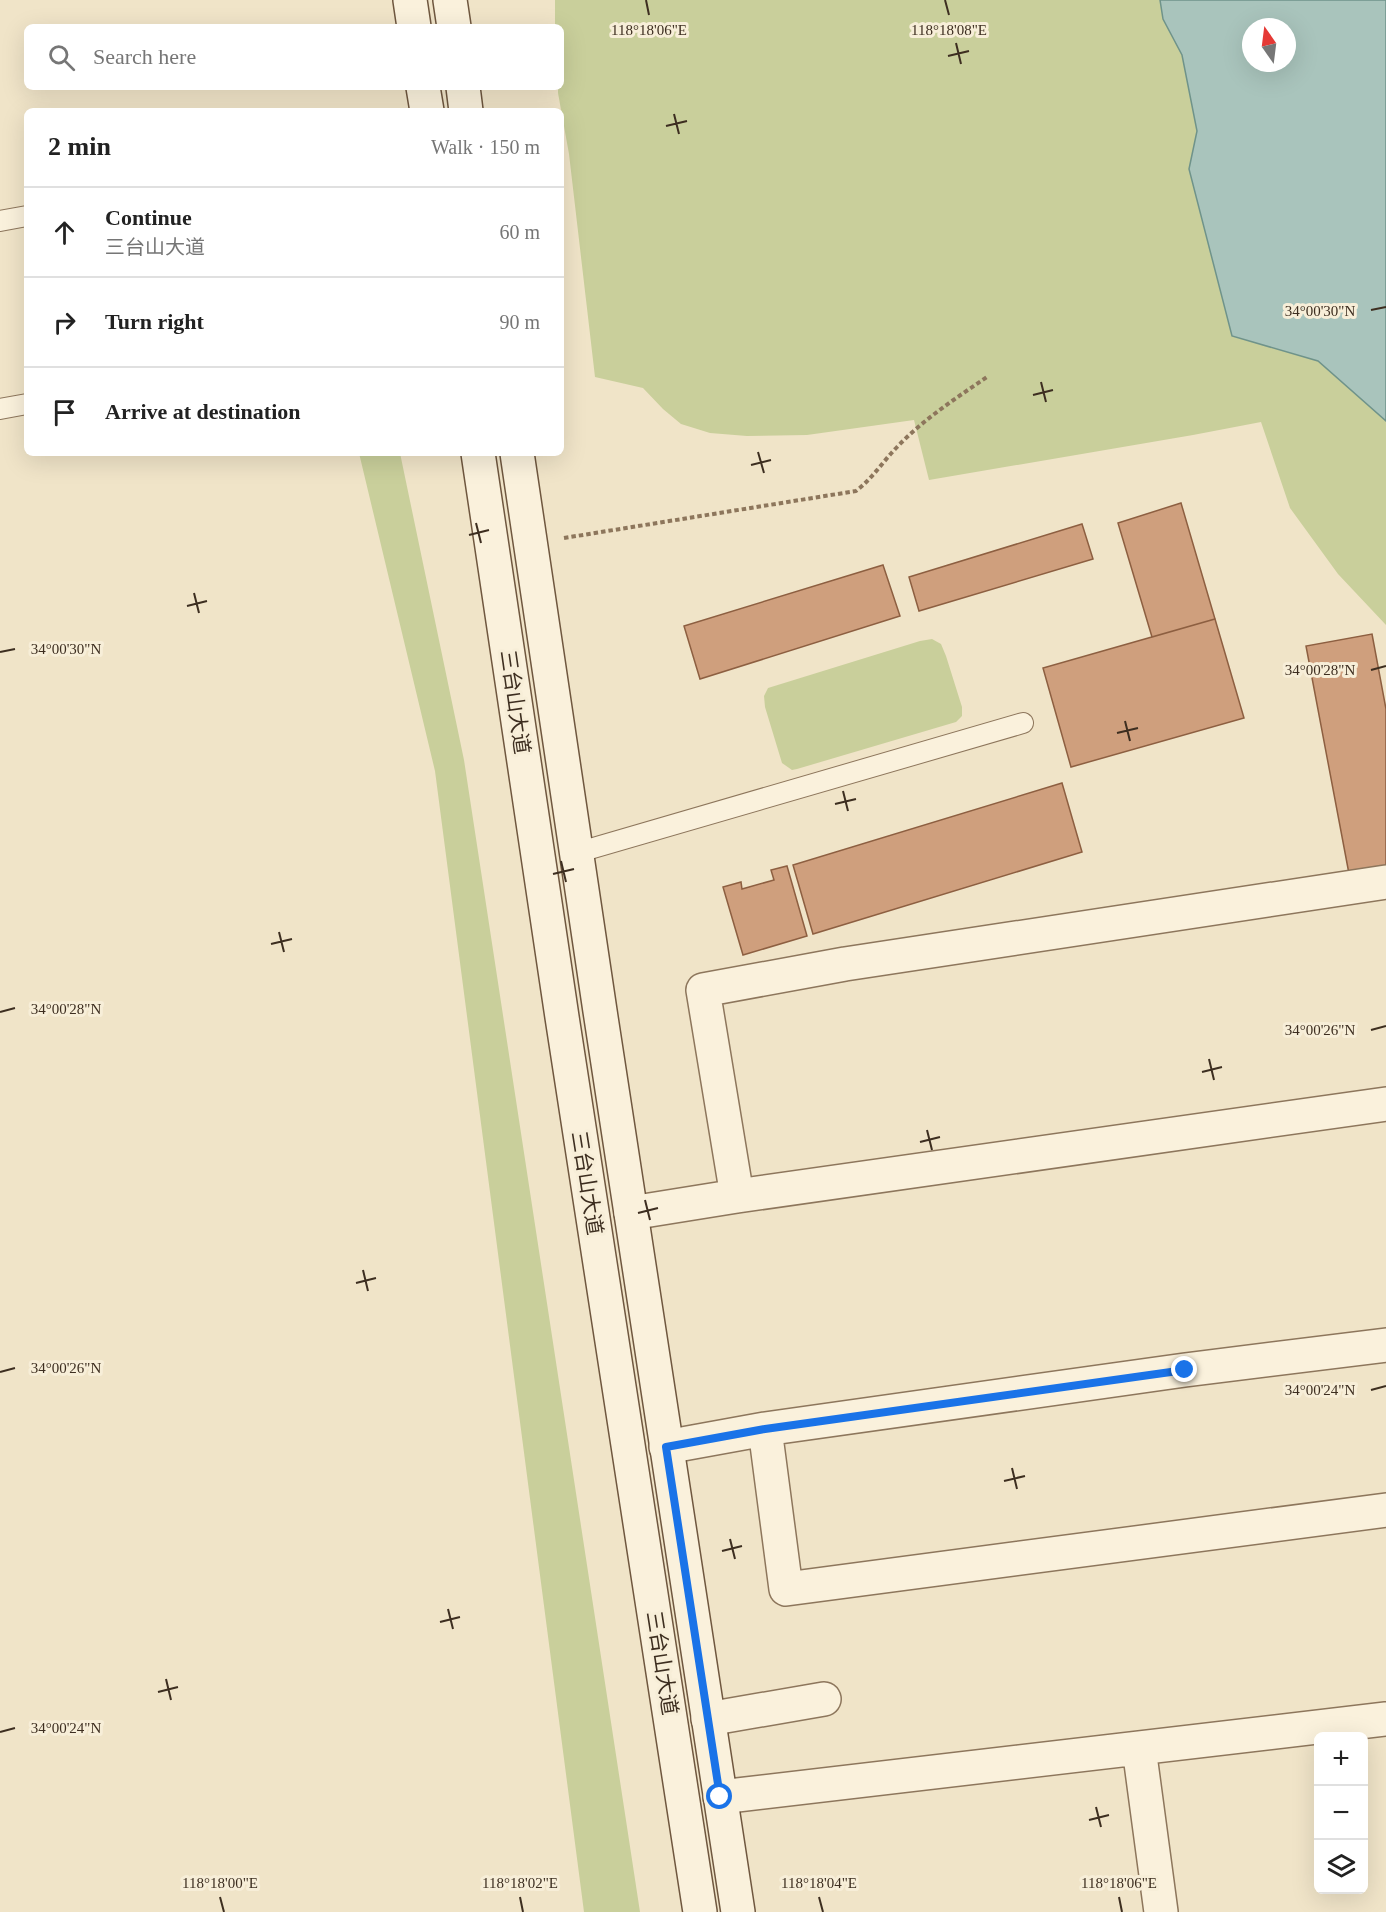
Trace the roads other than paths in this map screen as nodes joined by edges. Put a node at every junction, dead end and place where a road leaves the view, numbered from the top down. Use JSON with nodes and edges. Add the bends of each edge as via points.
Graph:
{"nodes":[{"id":1,"x":410,"y":0,"type":"edge"},
{"id":2,"x":450,"y":0,"type":"edge"},
{"id":3,"x":414,"y":24,"type":"edge"},
{"id":4,"x":454,"y":24,"type":"edge"},
{"id":5,"x":424,"y":90,"type":"edge"},
{"id":6,"x":462,"y":90,"type":"edge"},
{"id":7,"x":426,"y":108,"type":"edge"},
{"id":8,"x":466,"y":108,"type":"edge"},
{"id":9,"x":24,"y":217,"type":"edge"},
{"id":10,"x":0,"y":221,"type":"edge"},
{"id":11,"x":24,"y":405,"type":"edge"},
{"id":12,"x":0,"y":409,"type":"edge"},
{"id":13,"x":478,"y":456,"type":"edge"},
{"id":14,"x":517,"y":456,"type":"edge"},
{"id":15,"x":1023,"y":723,"type":"dead end"},
{"id":16,"x":576,"y":853,"type":"junction"},
{"id":17,"x":1386,"y":882,"type":"edge"},
{"id":18,"x":1386,"y":1104,"type":"edge"},
{"id":19,"x":737,"y":1196,"type":"junction"},
{"id":20,"x":631,"y":1213,"type":"junction"},
{"id":21,"x":1386,"y":1345,"type":"edge"},
{"id":22,"x":765,"y":1429,"type":"junction"},
{"id":23,"x":666,"y":1447,"type":"junction"},
{"id":24,"x":1386,"y":1510,"type":"edge"},
{"id":25,"x":824,"y":1699,"type":"dead end"},
{"id":26,"x":708,"y":1719,"type":"junction"},
{"id":27,"x":1386,"y":1719,"type":"edge"},
{"id":28,"x":1139,"y":1748,"type":"junction"},
{"id":29,"x":720,"y":1797,"type":"junction"},
{"id":30,"x":700,"y":1912,"type":"edge"},
{"id":31,"x":738,"y":1912,"type":"edge"},
{"id":32,"x":1161,"y":1912,"type":"edge"}],
"edges":[{"from":1,"to":3,"type":"street"},
{"from":2,"to":4,"type":"street"},
{"from":5,"to":7,"type":"street"},
{"from":6,"to":8,"type":"street"},
{"from":9,"to":10,"type":"lane"},
{"from":11,"to":12,"type":"lane"},
{"from":13,"to":30,"type":"street","name":"三台山大道"},
{"from":14,"to":16,"type":"street","name":"三台山大道"},
{"from":15,"to":16,"type":"lane"},
{"from":16,"to":20,"type":"street","name":"三台山大道"},
{"from":17,"to":19,"type":"street","via":[[845,964],[703,990]]},
{"from":18,"to":19,"type":"street"},
{"from":19,"to":20,"type":"street"},
{"from":20,"to":23,"type":"street","name":"三台山大道"},
{"from":21,"to":22,"type":"street"},
{"from":22,"to":23,"type":"street"},
{"from":22,"to":24,"type":"street","via":[[786,1589]]},
{"from":23,"to":26,"type":"street","name":"三台山大道"},
{"from":25,"to":26,"type":"street"},
{"from":26,"to":29,"type":"street","name":"三台山大道"},
{"from":27,"to":28,"type":"street"},
{"from":28,"to":29,"type":"street"},
{"from":28,"to":32,"type":"street"},
{"from":29,"to":31,"type":"street","name":"三台山大道"}]}
